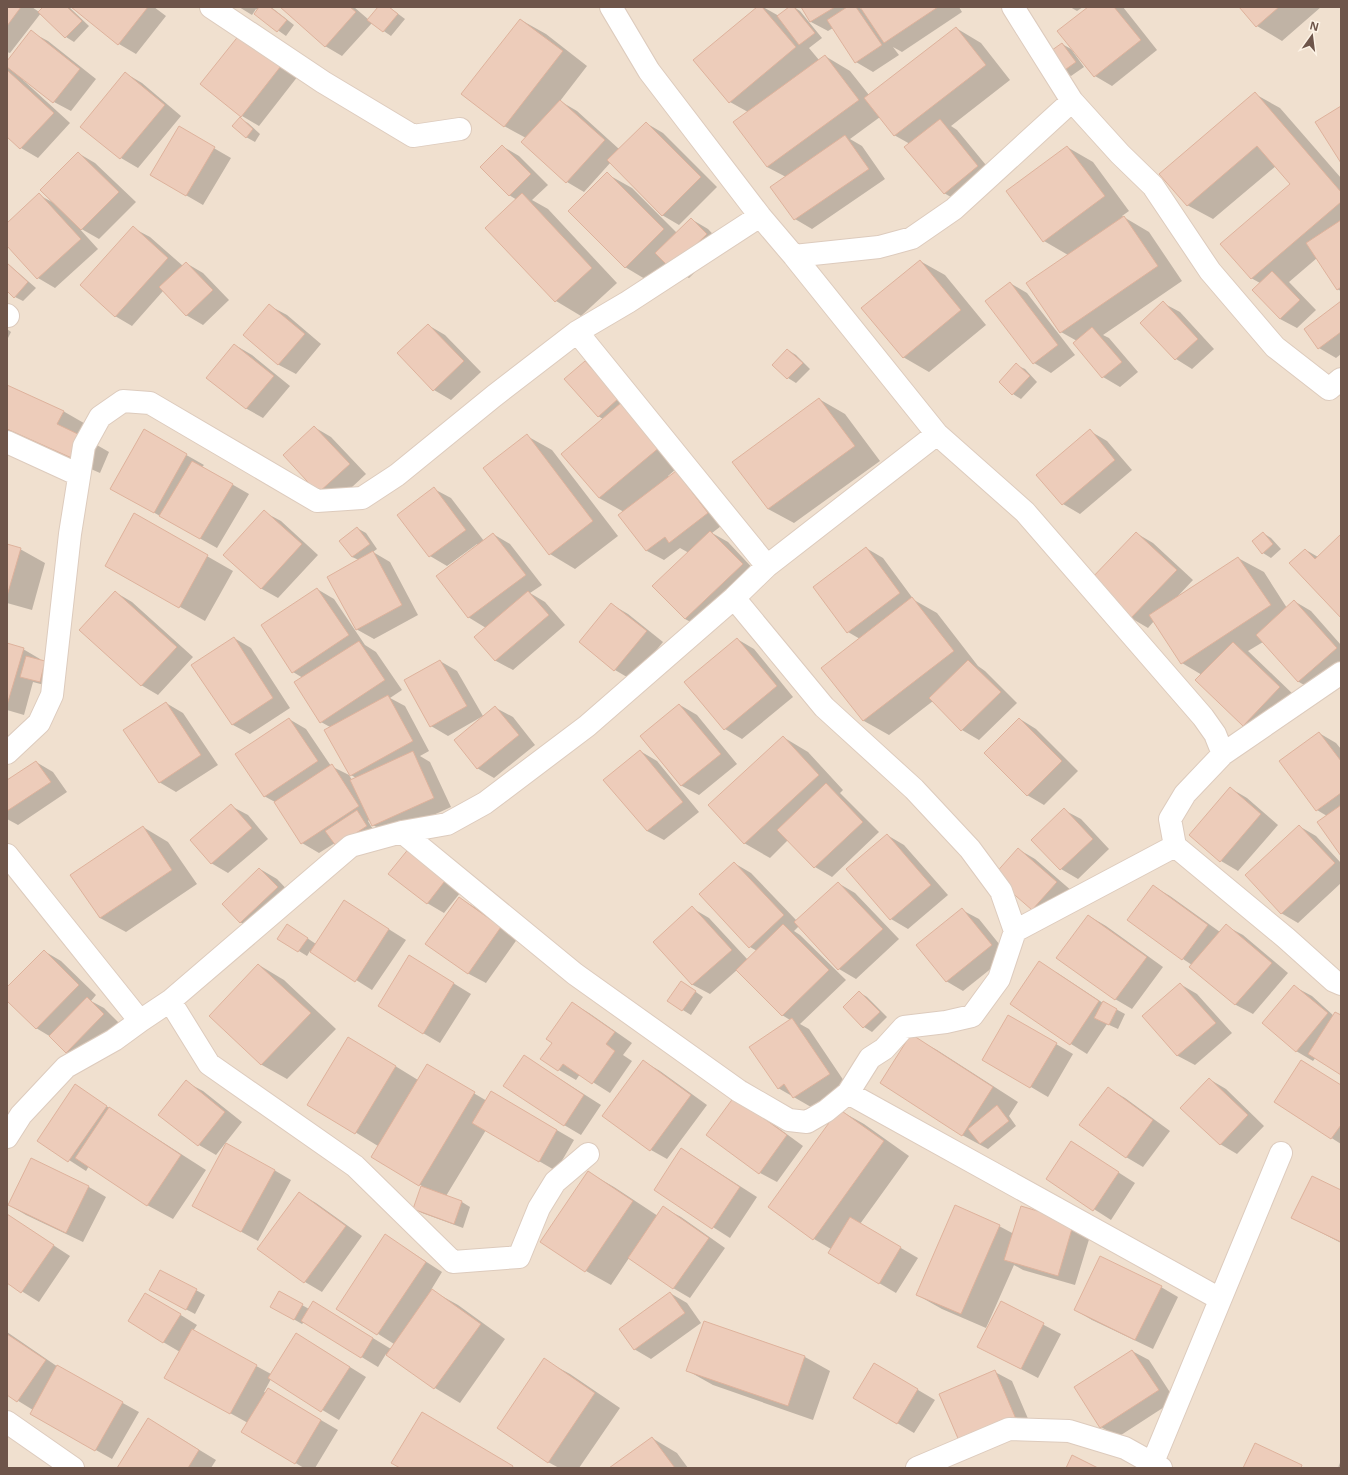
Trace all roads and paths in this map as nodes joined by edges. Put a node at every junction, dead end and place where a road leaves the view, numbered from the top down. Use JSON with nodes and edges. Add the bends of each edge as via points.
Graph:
{"nodes":[{"id":1,"x":212,"y":7,"type":"edge"},
{"id":2,"x":611,"y":7,"type":"edge"},
{"id":3,"x":1013,"y":7,"type":"edge"},
{"id":4,"x":1072,"y":101,"type":"junction"},
{"id":5,"x":460,"y":129,"type":"dead end"},
{"id":6,"x":760,"y":216,"type":"junction"},
{"id":7,"x":794,"y":256,"type":"junction"},
{"id":8,"x":577,"y":332,"type":"junction"},
{"id":9,"x":1341,"y":379,"type":"edge"},
{"id":10,"x":937,"y":434,"type":"junction"},
{"id":11,"x":7,"y":442,"type":"edge"},
{"id":12,"x":79,"y":475,"type":"junction"},
{"id":13,"x":767,"y":566,"type":"junction"},
{"id":14,"x":734,"y":598,"type":"junction"},
{"id":15,"x":1341,"y":674,"type":"edge"},
{"id":16,"x":7,"y":753,"type":"edge"},
{"id":17,"x":1223,"y":754,"type":"junction"},
{"id":18,"x":402,"y":832,"type":"junction"},
{"id":19,"x":1175,"y":846,"type":"junction"},
{"id":20,"x":7,"y":855,"type":"edge"},
{"id":21,"x":1015,"y":931,"type":"junction"},
{"id":22,"x":1341,"y":984,"type":"edge"},
{"id":23,"x":170,"y":1001,"type":"junction"},
{"id":24,"x":140,"y":1021,"type":"junction"},
{"id":25,"x":848,"y":1093,"type":"junction"},
{"id":26,"x":7,"y":1137,"type":"edge"},
{"id":27,"x":1281,"y":1153,"type":"dead end"},
{"id":28,"x":588,"y":1154,"type":"dead end"},
{"id":29,"x":1220,"y":1299,"type":"junction"},
{"id":30,"x":7,"y":1422,"type":"edge"},
{"id":31,"x":1157,"y":1465,"type":"edge"},
{"id":32,"x":74,"y":1468,"type":"edge"},
{"id":33,"x":917,"y":1468,"type":"edge"}],
"edges":[{"from":1,"to":5,"type":"street","via":[[323,82],[413,136]]},
{"from":2,"to":6,"type":"street","via":[[649,71]]},
{"from":3,"to":4,"type":"street"},
{"from":4,"to":7,"type":"street","via":[[954,209],[912,238],[879,247]]},
{"from":4,"to":9,"type":"street","via":[[1153,186],[1210,271],[1275,347],[1329,390]]},
{"from":6,"to":7,"type":"street"},
{"from":6,"to":8,"type":"street"},
{"from":7,"to":10,"type":"street"},
{"from":8,"to":12,"type":"street","via":[[397,475],[362,498],[317,502],[150,403],[123,401],[100,418],[84,446]]},
{"from":8,"to":13,"type":"street"},
{"from":10,"to":13,"type":"street"},
{"from":10,"to":17,"type":"street","via":[[1025,512],[1203,716],[1215,734]]},
{"from":11,"to":12,"type":"street"},
{"from":12,"to":16,"type":"street","via":[[52,696],[39,723]]},
{"from":13,"to":14,"type":"street"},
{"from":14,"to":18,"type":"street","via":[[587,726],[485,803],[447,824]]},
{"from":14,"to":21,"type":"street","via":[[824,707],[914,789],[970,849],[1001,891]]},
{"from":15,"to":17,"type":"street"},
{"from":17,"to":19,"type":"street","via":[[1185,794],[1170,819]]},
{"from":18,"to":23,"type":"street","via":[[351,846]]},
{"from":18,"to":25,"type":"street","via":[[575,974],[739,1091],[789,1120],[807,1122]]},
{"from":19,"to":21,"type":"street"},
{"from":19,"to":22,"type":"street","via":[[1334,981]]},
{"from":20,"to":24,"type":"street"},
{"from":21,"to":25,"type":"street","via":[[999,979],[972,1016],[904,1027],[884,1049],[870,1058]]},
{"from":23,"to":24,"type":"street"},
{"from":23,"to":28,"type":"street","via":[[208,1064],[355,1166],[453,1262],[519,1257],[540,1208],[556,1182]]},
{"from":24,"to":26,"type":"street","via":[[114,1040],[66,1067],[21,1115]]},
{"from":25,"to":29,"type":"street"},
{"from":27,"to":29,"type":"street"},
{"from":29,"to":31,"type":"street"},
{"from":30,"to":32,"type":"street"},
{"from":31,"to":33,"type":"street","via":[[1125,1448],[1069,1431],[1009,1429]]}]}
